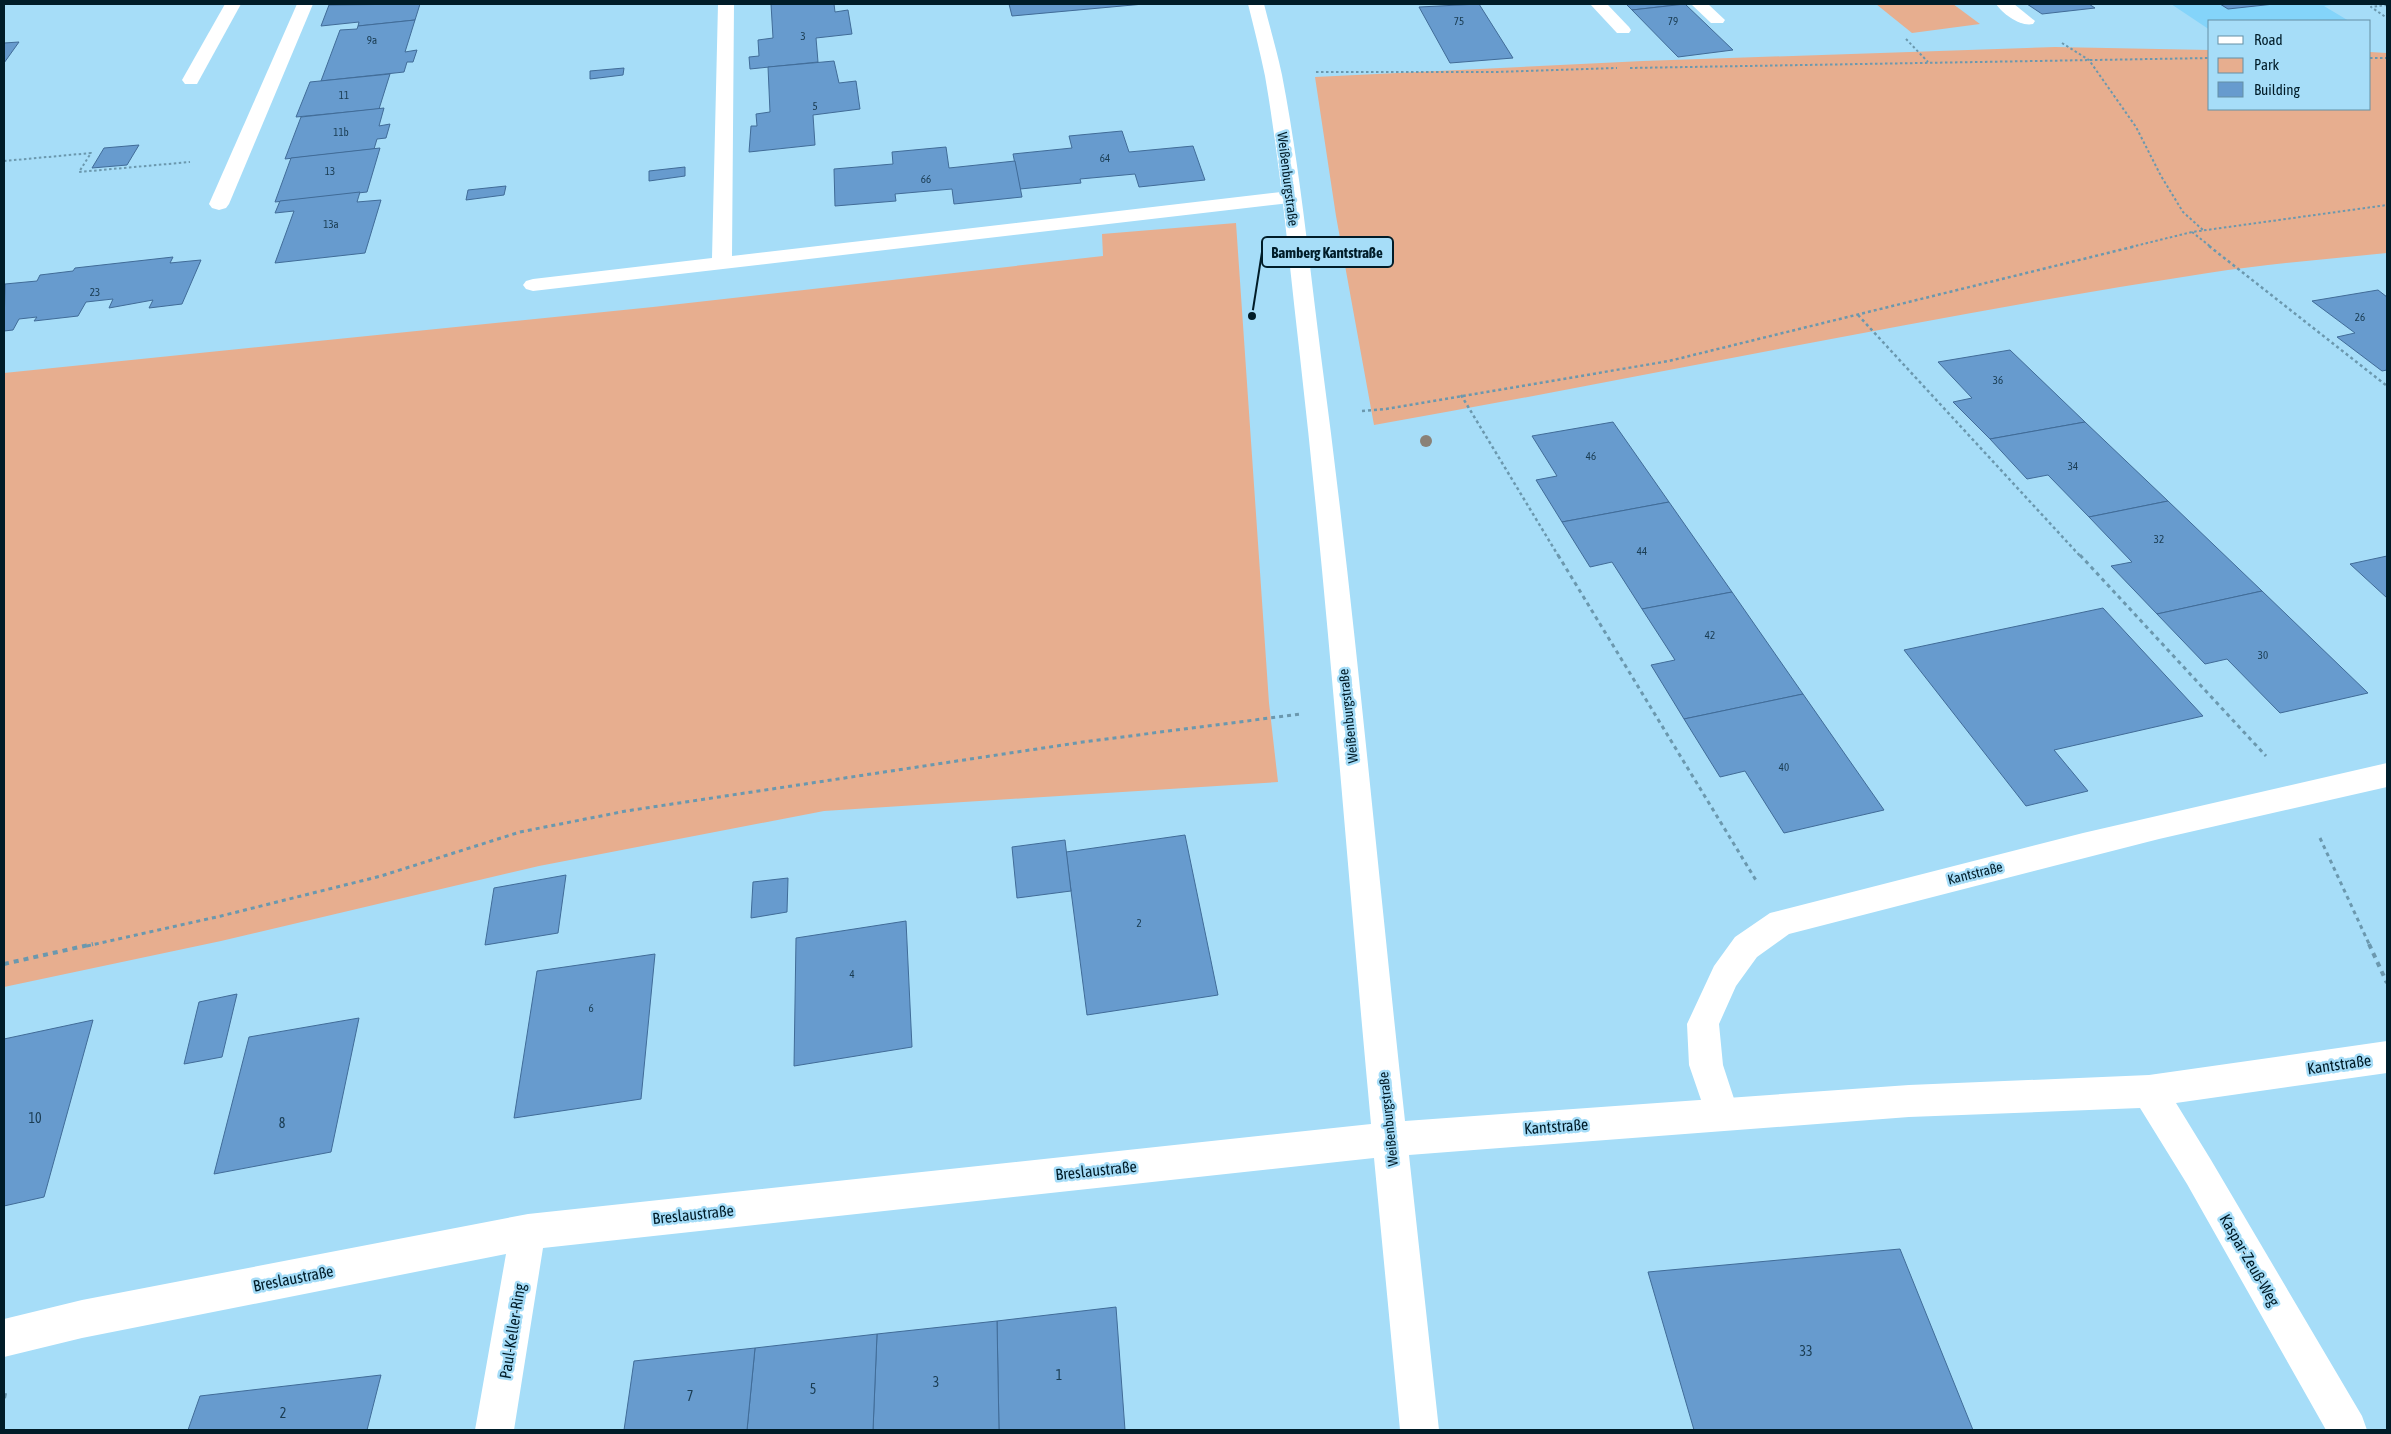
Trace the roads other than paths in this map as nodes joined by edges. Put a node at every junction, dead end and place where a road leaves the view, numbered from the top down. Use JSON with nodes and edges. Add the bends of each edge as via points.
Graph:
{"nodes":[{"id":1,"x":233,"y":4,"type":"edge"},
{"id":2,"x":305,"y":4,"type":"edge"},
{"id":3,"x":726,"y":4,"type":"edge"},
{"id":4,"x":1256,"y":4,"type":"edge"},
{"id":5,"x":1598,"y":4,"type":"edge"},
{"id":6,"x":1699,"y":4,"type":"edge"},
{"id":7,"x":2004,"y":4,"type":"edge"},
{"id":8,"x":1717,"y":20,"type":"dead end"},
{"id":9,"x":2027,"y":21,"type":"dead end"},
{"id":10,"x":1623,"y":30,"type":"dead end"},
{"id":11,"x":191,"y":80,"type":"dead end"},
{"id":12,"x":1290,"y":197,"type":"junction"},
{"id":13,"x":219,"y":204,"type":"dead end"},
{"id":14,"x":722,"y":263,"type":"junction"},
{"id":15,"x":533,"y":285,"type":"dead end"},
{"id":16,"x":2387,"y":775,"type":"edge"},
{"id":17,"x":2387,"y":1057,"type":"edge"},
{"id":18,"x":2149,"y":1091,"type":"junction"},
{"id":19,"x":1722,"y":1114,"type":"junction"},
{"id":20,"x":1390,"y":1139,"type":"junction"},
{"id":21,"x":528,"y":1232,"type":"junction"},
{"id":22,"x":4,"y":1338,"type":"edge"},
{"id":23,"x":496,"y":1430,"type":"edge"},
{"id":24,"x":1420,"y":1430,"type":"edge"},
{"id":25,"x":2348,"y":1430,"type":"edge"}],
"edges":[{"from":1,"to":11,"type":"street"},
{"from":2,"to":13,"type":"street"},
{"from":3,"to":14,"type":"street"},
{"from":4,"to":12,"type":"street","name":"Weißenburgstraße","via":[[1273,74]]},
{"from":5,"to":10,"type":"street"},
{"from":6,"to":8,"type":"street"},
{"from":7,"to":9,"type":"street"},
{"from":12,"to":14,"type":"street"},
{"from":12,"to":20,"type":"street","name":"Weißenburgstraße","via":[[1318,415],[1349,707]]},
{"from":14,"to":15,"type":"street"},
{"from":16,"to":19,"type":"street","name":"Kantstraße","via":[[1781,923],[1746,947],[1725,976],[1703,1024],[1706,1064]]},
{"from":17,"to":18,"type":"street","name":"Kantstraße"},
{"from":18,"to":19,"type":"street","name":"Kantstraße","via":[[1909,1101]]},
{"from":18,"to":25,"type":"street","name":"Kaspar-Zeuß-Weg"},
{"from":19,"to":20,"type":"street","name":"Kantstraße"},
{"from":20,"to":21,"type":"street","name":"Breslaustraße"},
{"from":20,"to":24,"type":"street","name":"Weißenburgstraße"},
{"from":21,"to":22,"type":"street","name":"Breslaustraße"},
{"from":21,"to":23,"type":"street","name":"Paul-Keller-Ring"}]}
